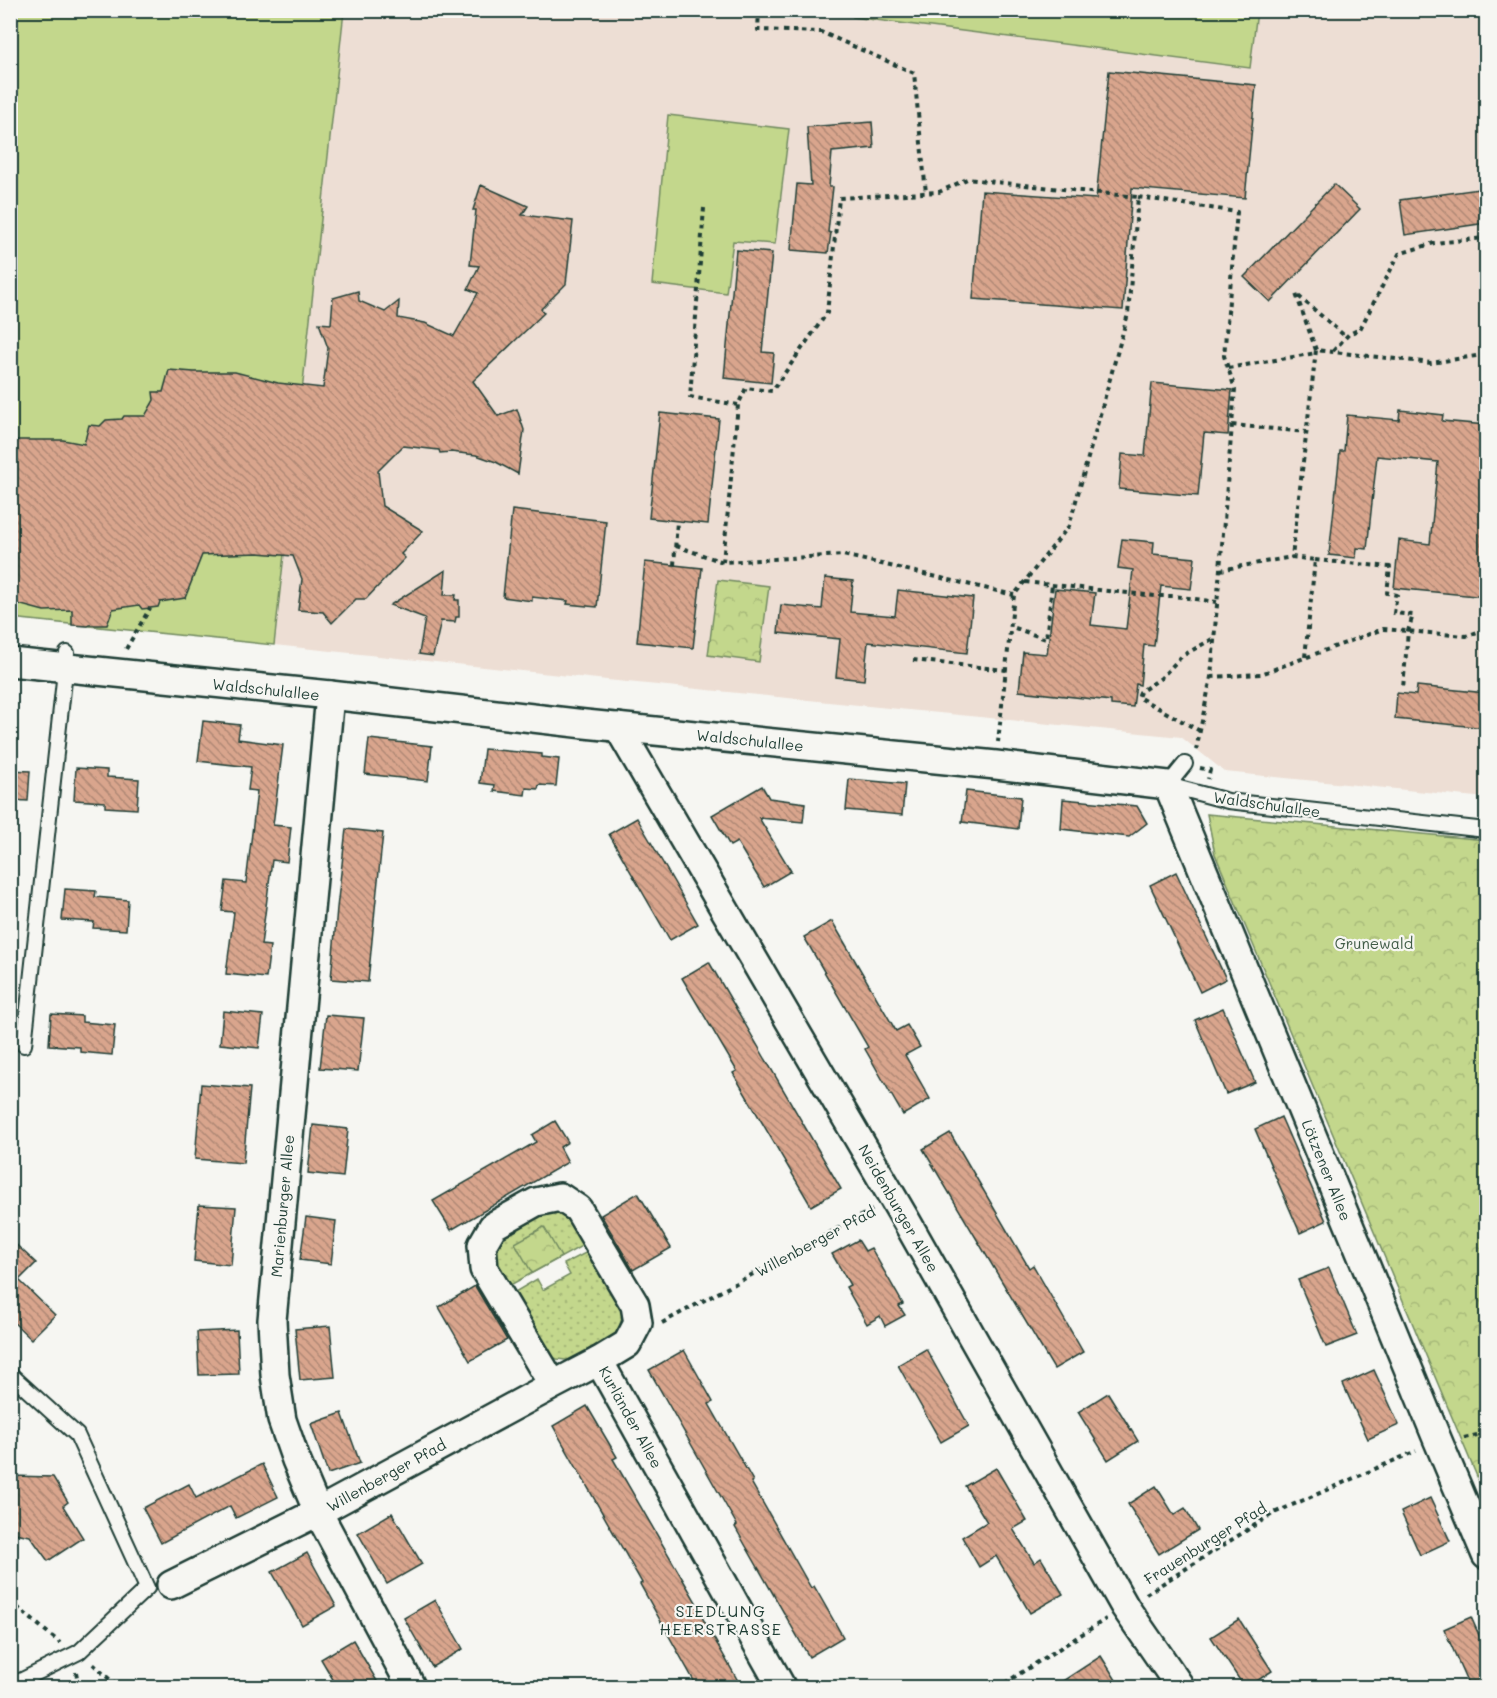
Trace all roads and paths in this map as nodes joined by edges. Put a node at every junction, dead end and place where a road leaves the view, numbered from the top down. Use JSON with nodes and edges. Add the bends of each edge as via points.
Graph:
{"nodes":[{"id":1,"x":759,"y":10,"type":"edge"},
{"id":2,"x":926,"y":193,"type":"junction"},
{"id":3,"x":1138,"y":197,"type":"junction"},
{"id":4,"x":704,"y":208,"type":"dead end"},
{"id":5,"x":1486,"y":238,"type":"edge"},
{"id":6,"x":1346,"y":337,"type":"junction"},
{"id":7,"x":1316,"y":351,"type":"junction"},
{"id":8,"x":1333,"y":352,"type":"junction"},
{"id":9,"x":1486,"y":356,"type":"edge"},
{"id":10,"x":1228,"y":368,"type":"junction"},
{"id":11,"x":738,"y":405,"type":"junction"},
{"id":12,"x":1232,"y":425,"type":"junction"},
{"id":13,"x":1306,"y":432,"type":"junction"},
{"id":14,"x":677,"y":521,"type":"dead end"},
{"id":15,"x":676,"y":546,"type":"junction"},
{"id":16,"x":1292,"y":557,"type":"junction"},
{"id":17,"x":1315,"y":560,"type":"junction"},
{"id":18,"x":723,"y":562,"type":"junction"},
{"id":19,"x":674,"y":565,"type":"dead end"},
{"id":20,"x":1220,"y":570,"type":"junction"},
{"id":21,"x":1024,"y":582,"type":"junction"},
{"id":22,"x":1052,"y":585,"type":"junction"},
{"id":23,"x":1014,"y":595,"type":"junction"},
{"id":24,"x":1217,"y":602,"type":"junction"},
{"id":25,"x":150,"y":608,"type":"dead end"},
{"id":26,"x":1015,"y":628,"type":"dead end"},
{"id":27,"x":1486,"y":628,"type":"edge"},
{"id":28,"x":1408,"y":631,"type":"junction"},
{"id":29,"x":1214,"y":638,"type":"junction"},
{"id":30,"x":1305,"y":657,"type":"junction"},
{"id":31,"x":913,"y":660,"type":"dead end"},
{"id":32,"x":66,"y":661,"type":"junction"},
{"id":33,"x":10,"y":662,"type":"edge"},
{"id":34,"x":1006,"y":670,"type":"junction"},
{"id":35,"x":111,"y":673,"type":"junction"},
{"id":36,"x":1211,"y":677,"type":"junction"},
{"id":37,"x":1403,"y":688,"type":"dead end"},
{"id":38,"x":330,"y":695,"type":"junction"},
{"id":39,"x":618,"y":726,"type":"junction"},
{"id":40,"x":1200,"y":731,"type":"junction"},
{"id":41,"x":997,"y":755,"type":"junction"},
{"id":42,"x":1185,"y":764,"type":"joint"},
{"id":43,"x":1168,"y":785,"type":"junction"},
{"id":44,"x":1486,"y":830,"type":"edge"},
{"id":45,"x":24,"y":1045,"type":"dead end"},
{"id":46,"x":893,"y":1198,"type":"junction"},
{"id":47,"x":638,"y":1323,"type":"junction"},
{"id":48,"x":599,"y":1361,"type":"junction"},
{"id":49,"x":10,"y":1374,"type":"edge"},
{"id":50,"x":552,"y":1384,"type":"junction"},
{"id":51,"x":1438,"y":1441,"type":"junction"},
{"id":52,"x":318,"y":1512,"type":"junction"},
{"id":53,"x":16,"y":1533,"type":"dead end"},
{"id":54,"x":10,"y":1551,"type":"edge"},
{"id":55,"x":1486,"y":1555,"type":"edge"},
{"id":56,"x":159,"y":1586,"type":"junction"},
{"id":57,"x":10,"y":1601,"type":"edge"},
{"id":58,"x":1125,"y":1607,"type":"junction"},
{"id":59,"x":76,"y":1653,"type":"junction"},
{"id":60,"x":10,"y":1686,"type":"edge"},
{"id":61,"x":119,"y":1688,"type":"edge"},
{"id":62,"x":412,"y":1688,"type":"edge"},
{"id":63,"x":782,"y":1688,"type":"edge"},
{"id":64,"x":997,"y":1688,"type":"edge"},
{"id":65,"x":1181,"y":1688,"type":"edge"}],
"edges":[{"from":1,"to":2,"type":"path","via":[[758,30],[821,32],[914,73]]},
{"from":2,"to":3,"type":"path","via":[[939,192],[967,179]]},
{"from":2,"to":11,"type":"path","via":[[839,198],[826,313],[772,392],[746,388]]},
{"from":3,"to":10,"type":"path","via":[[1237,212],[1224,356]]},
{"from":3,"to":21,"type":"path","via":[[1128,314],[1069,526]]},
{"from":4,"to":11,"type":"path","via":[[690,397]]},
{"from":5,"to":6,"type":"path","via":[[1434,243],[1399,254],[1360,329]]},
{"from":6,"to":7,"type":"path","via":[[1296,294]]},
{"from":6,"to":8,"type":"path"},
{"from":7,"to":8,"type":"path"},
{"from":7,"to":10,"type":"path"},
{"from":7,"to":13,"type":"path"},
{"from":8,"to":9,"type":"path","via":[[1431,363]]},
{"from":10,"to":12,"type":"path","via":[[1236,389]]},
{"from":11,"to":18,"type":"path"},
{"from":12,"to":13,"type":"path"},
{"from":12,"to":20,"type":"path"},
{"from":13,"to":16,"type":"path"},
{"from":14,"to":15,"type":"path"},
{"from":15,"to":18,"type":"path"},
{"from":15,"to":19,"type":"path"},
{"from":16,"to":17,"type":"path"},
{"from":16,"to":20,"type":"path"},
{"from":17,"to":28,"type":"path","via":[[1390,567],[1387,593],[1397,595],[1394,612],[1413,615]]},
{"from":17,"to":30,"type":"path"},
{"from":18,"to":23,"type":"path","via":[[843,555]]},
{"from":20,"to":24,"type":"path"},
{"from":21,"to":22,"type":"path"},
{"from":21,"to":23,"type":"path"},
{"from":22,"to":24,"type":"path"},
{"from":22,"to":26,"type":"path","via":[[1046,639]]},
{"from":23,"to":34,"type":"path"},
{"from":24,"to":29,"type":"path"},
{"from":25,"to":35,"type":"path"},
{"from":27,"to":28,"type":"path","via":[[1466,636]]},
{"from":28,"to":30,"type":"path","via":[[1383,628]]},
{"from":28,"to":37,"type":"path"},
{"from":29,"to":36,"type":"path"},
{"from":29,"to":40,"type":"path","via":[[1182,656],[1138,697]]},
{"from":30,"to":36,"type":"path","via":[[1261,674]]},
{"from":31,"to":34,"type":"path"},
{"from":32,"to":33,"type":"street","name":"Waldschulallee"},
{"from":32,"to":35,"type":"street","name":"Waldschulallee"},
{"from":32,"to":45,"type":"lane"},
{"from":34,"to":41,"type":"path"},
{"from":35,"to":38,"type":"street","name":"Waldschulallee"},
{"from":36,"to":40,"type":"path"},
{"from":38,"to":39,"type":"street","name":"Waldschulallee"},
{"from":38,"to":52,"type":"street","name":"Marienburger Allee","via":[[272,1320],[282,1420]]},
{"from":39,"to":41,"type":"street","name":"Waldschulallee"},
{"from":39,"to":46,"type":"street","name":"Neidenburger Allee"},
{"from":40,"to":42,"type":"path","via":[[1196,750]]},
{"from":41,"to":43,"type":"street","name":"Waldschulallee"},
{"from":42,"to":43,"type":"lane"},
{"from":43,"to":44,"type":"lane","name":"Waldschulallee","via":[[1228,801]]},
{"from":43,"to":51,"type":"street","name":"Lötzener Allee"},
{"from":46,"to":47,"type":"path","name":"Willenberger Pfad","via":[[659,1324]]},
{"from":46,"to":58,"type":"street","name":"Neidenburger Allee"},
{"from":47,"to":48,"type":"street","name":"Kurländer Allee","via":[[627,1344]]},
{"from":47,"to":50,"type":"street","via":[[635,1305],[578,1209],[560,1197],[536,1202],[493,1226],[482,1245],[484,1269]]},
{"from":48,"to":50,"type":"street","name":"Willenberger Pfad"},
{"from":48,"to":63,"type":"street","name":"Kurländer Allee"},
{"from":49,"to":56,"type":"lane","via":[[76,1435]]},
{"from":50,"to":52,"type":"street","name":"Willenberger Pfad"},
{"from":51,"to":55,"type":"street","name":"Lötzener Allee"},
{"from":51,"to":58,"type":"path","name":"Frauenburger Pfad","via":[[1274,1514]]},
{"from":52,"to":56,"type":"street","name":"Willenberger Pfad"},
{"from":52,"to":62,"type":"street","name":"Marienburger Allee"},
{"from":53,"to":54,"type":"path"},
{"from":56,"to":59,"type":"lane"},
{"from":57,"to":59,"type":"path"},
{"from":58,"to":64,"type":"path","name":"Frauenburger Pfad"},
{"from":58,"to":65,"type":"street","name":"Neidenburger Allee"},
{"from":59,"to":60,"type":"lane"},
{"from":59,"to":61,"type":"path"}]}
